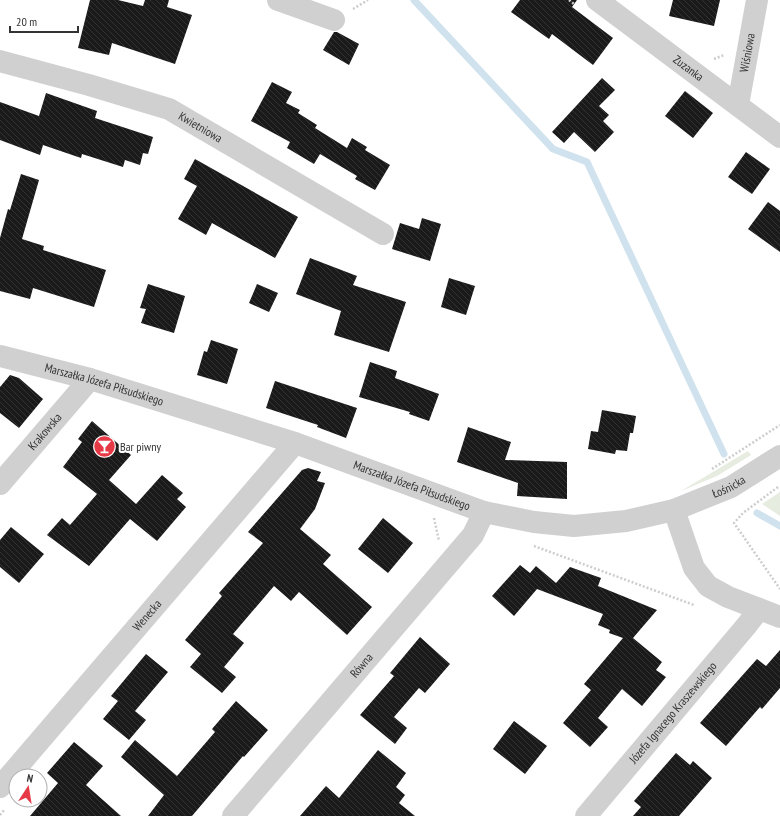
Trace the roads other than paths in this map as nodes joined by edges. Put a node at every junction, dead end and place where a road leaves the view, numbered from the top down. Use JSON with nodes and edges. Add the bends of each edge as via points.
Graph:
{"nodes":[{"id":1,"x":278,"y":0,"type":"edge"},
{"id":2,"x":597,"y":0,"type":"edge"},
{"id":3,"x":757,"y":0,"type":"edge"},
{"id":4,"x":334,"y":20,"type":"dead end"},
{"id":5,"x":0,"y":61,"type":"edge"},
{"id":6,"x":738,"y":105,"type":"junction"},
{"id":7,"x":780,"y":137,"type":"edge"},
{"id":8,"x":383,"y":234,"type":"dead end"},
{"id":9,"x":0,"y":356,"type":"edge"},
{"id":10,"x":90,"y":379,"type":"junction"},
{"id":11,"x":295,"y":443,"type":"junction"},
{"id":12,"x":780,"y":456,"type":"edge"},
{"id":13,"x":0,"y":484,"type":"edge"},
{"id":14,"x":674,"y":510,"type":"junction"},
{"id":15,"x":484,"y":512,"type":"junction"},
{"id":16,"x":759,"y":609,"type":"junction"},
{"id":17,"x":780,"y":617,"type":"edge"},
{"id":18,"x":0,"y":787,"type":"edge"},
{"id":19,"x":233,"y":816,"type":"edge"},
{"id":20,"x":586,"y":816,"type":"edge"}],
"edges":[{"from":1,"to":4,"type":"street"},
{"from":2,"to":6,"type":"street","name":"Zuzanka"},
{"from":3,"to":6,"type":"street","name":"Wiśniowa"},
{"from":5,"to":8,"type":"street","name":"Kwietniowa","via":[[169,109]]},
{"from":6,"to":7,"type":"street","name":"Zuzanka"},
{"from":9,"to":10,"type":"street","name":"Marszałka Józefa Piłsudskiego"},
{"from":10,"to":11,"type":"street","name":"Marszałka Józefa Piłsudskiego"},
{"from":10,"to":13,"type":"street","name":"Krakowska"},
{"from":11,"to":15,"type":"street","name":"Marszałka Józefa Piłsudskiego"},
{"from":11,"to":18,"type":"street","name":"Wenecka"},
{"from":12,"to":14,"type":"street","name":"Łośnicka","via":[[731,487]]},
{"from":14,"to":15,"type":"street","name":"Marszałka Józefa Piłsudskiego","via":[[626,521],[574,526],[534,522]]},
{"from":14,"to":16,"type":"street","via":[[694,568],[708,586]]},
{"from":15,"to":19,"type":"street","name":"Równa","via":[[473,535]]},
{"from":16,"to":17,"type":"street"},
{"from":16,"to":20,"type":"street","name":"Józefa Ignacego Kraszewskiego"}]}
